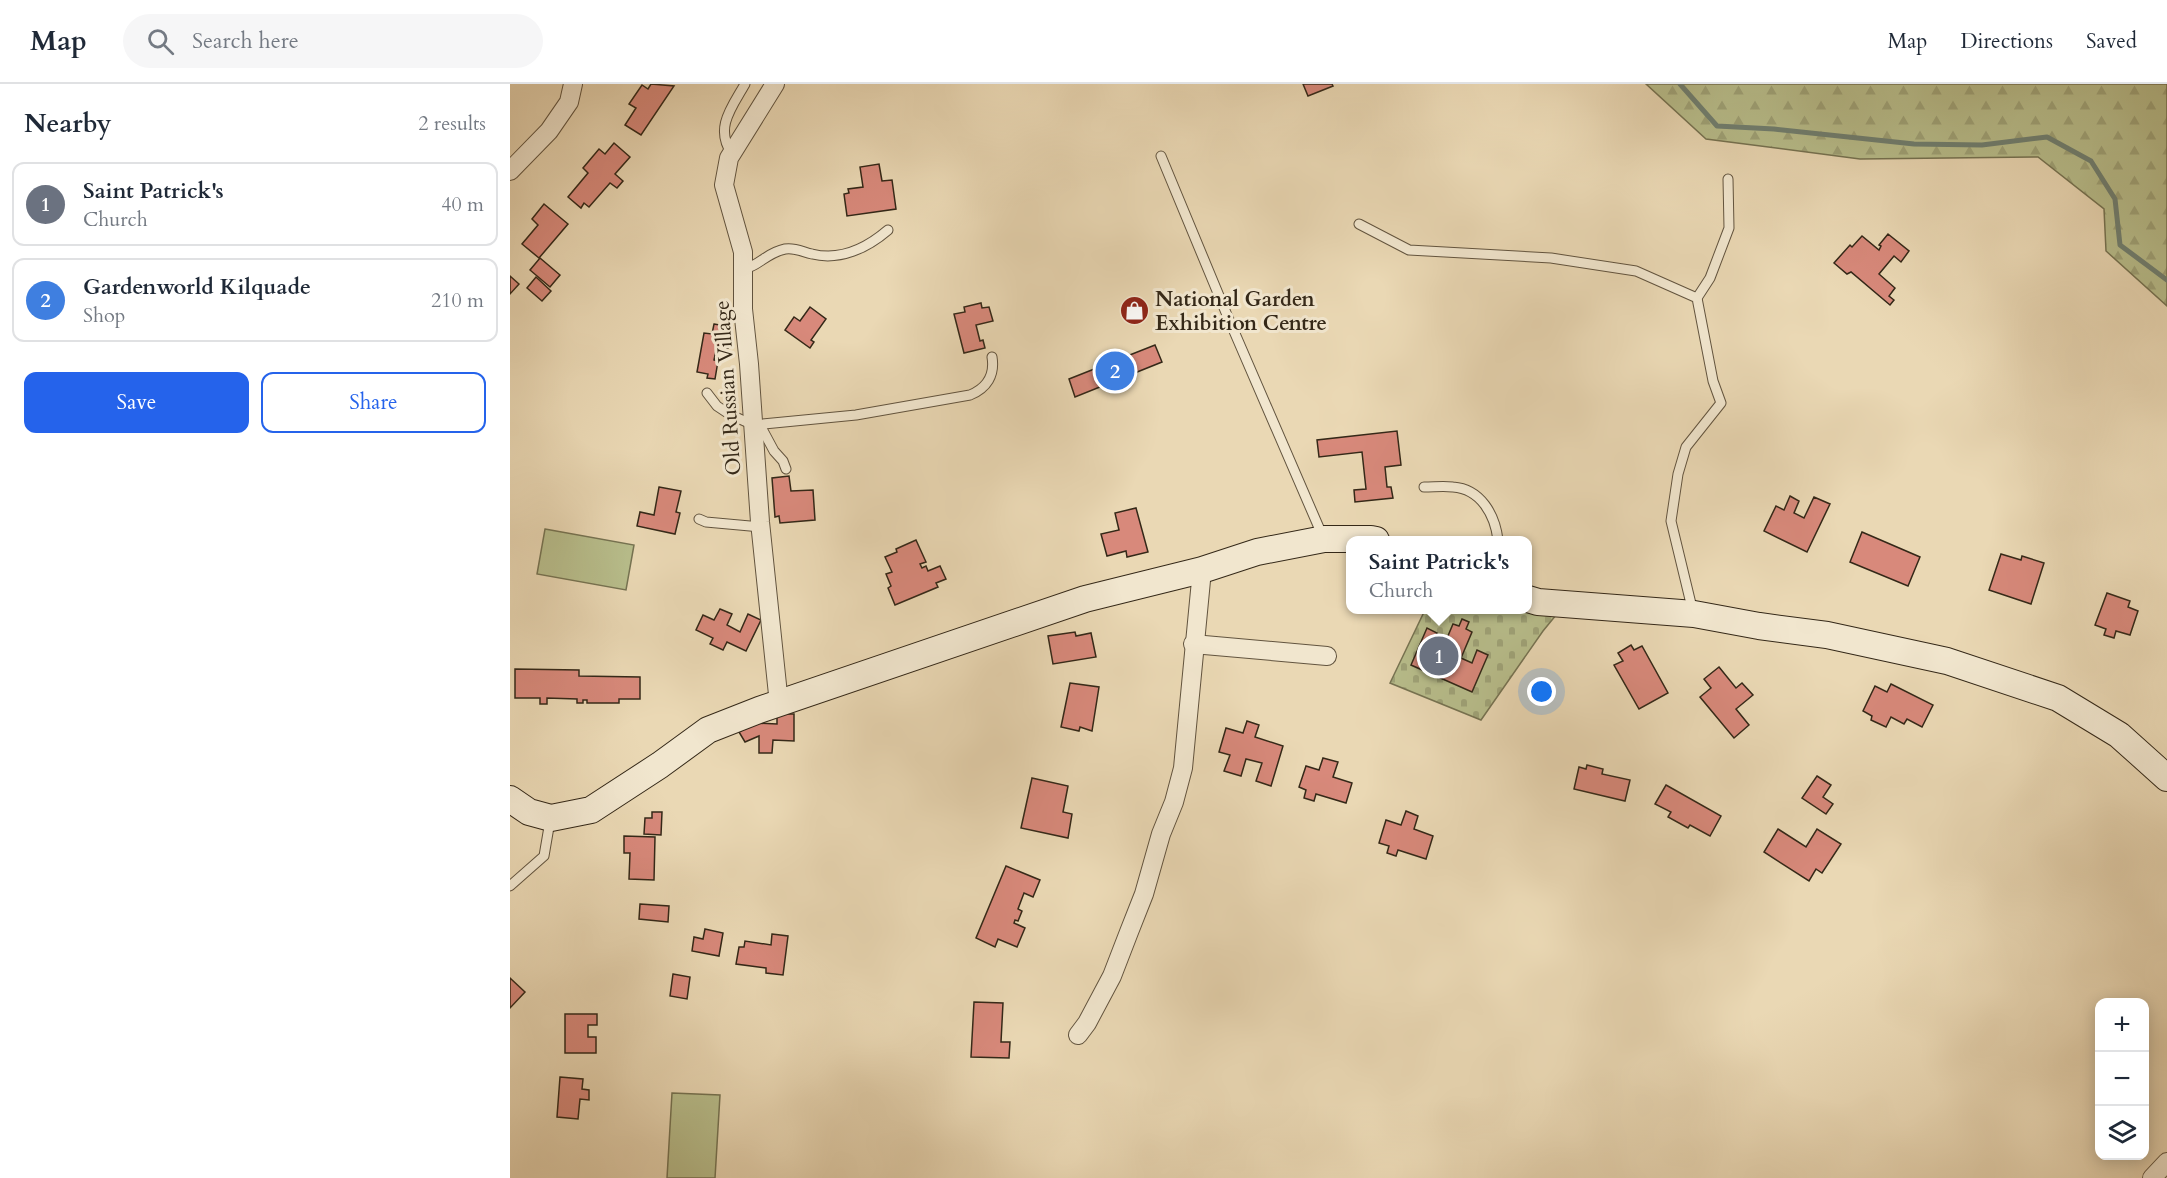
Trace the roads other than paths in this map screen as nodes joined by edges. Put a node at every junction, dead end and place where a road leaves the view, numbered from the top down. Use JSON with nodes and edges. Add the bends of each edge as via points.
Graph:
{"nodes":[{"id":1,"x":573,"y":84,"type":"edge"},
{"id":2,"x":745,"y":84,"type":"edge"},
{"id":3,"x":775,"y":84,"type":"edge"},
{"id":4,"x":732,"y":154,"type":"junction"},
{"id":5,"x":1161,"y":156,"type":"dead end"},
{"id":6,"x":510,"y":171,"type":"edge"},
{"id":7,"x":1728,"y":179,"type":"dead end"},
{"id":8,"x":1359,"y":224,"type":"dead end"},
{"id":9,"x":888,"y":230,"type":"dead end"},
{"id":10,"x":744,"y":269,"type":"junction"},
{"id":11,"x":1697,"y":298,"type":"junction"},
{"id":12,"x":992,"y":357,"type":"dead end"},
{"id":13,"x":707,"y":393,"type":"dead end"},
{"id":14,"x":757,"y":425,"type":"junction"},
{"id":15,"x":786,"y":469,"type":"dead end"},
{"id":16,"x":1424,"y":487,"type":"dead end"},
{"id":17,"x":699,"y":519,"type":"dead end"},
{"id":18,"x":760,"y":527,"type":"junction"},
{"id":19,"x":1497,"y":536,"type":"edge"},
{"id":20,"x":1324,"y":539,"type":"junction"},
{"id":21,"x":1346,"y":539,"type":"edge"},
{"id":22,"x":1202,"y":570,"type":"junction"},
{"id":23,"x":1532,"y":600,"type":"edge"},
{"id":24,"x":1694,"y":614,"type":"junction"},
{"id":25,"x":1193,"y":644,"type":"junction"},
{"id":26,"x":1327,"y":656,"type":"dead end"},
{"id":27,"x":779,"y":704,"type":"junction"},
{"id":28,"x":2167,"y":778,"type":"edge"},
{"id":29,"x":510,"y":799,"type":"edge"},
{"id":30,"x":551,"y":818,"type":"junction"},
{"id":31,"x":510,"y":886,"type":"edge"},
{"id":32,"x":1078,"y":1035,"type":"dead end"},
{"id":33,"x":2167,"y":1162,"type":"edge"},
{"id":34,"x":2152,"y":1178,"type":"edge"}],
"edges":[{"from":1,"to":6,"type":"street","via":[[569,102],[549,131]]},
{"from":2,"to":4,"type":"lane","via":[[723,125]]},
{"from":3,"to":4,"type":"street","name":"Old Russian Village"},
{"from":4,"to":10,"type":"street","name":"Old Russian Village","via":[[724,185]]},
{"from":5,"to":20,"type":"lane"},
{"from":7,"to":11,"type":"lane","via":[[1729,228],[1710,278]]},
{"from":8,"to":11,"type":"lane","via":[[1409,250],[1551,258],[1636,271]]},
{"from":9,"to":10,"type":"lane","via":[[858,250],[824,257],[788,248]]},
{"from":10,"to":14,"type":"street","name":"Old Russian Village","via":[[743,309]]},
{"from":11,"to":24,"type":"lane","via":[[1721,403],[1686,447],[1671,521]]},
{"from":12,"to":14,"type":"lane","via":[[993,372],[985,386],[970,395],[856,415]]},
{"from":13,"to":14,"type":"lane","via":[[729,414]]},
{"from":14,"to":15,"type":"lane"},
{"from":14,"to":18,"type":"street","name":"Old Russian Village"},
{"from":16,"to":19,"type":"lane","via":[[1455,486],[1474,494],[1486,505]]},
{"from":17,"to":18,"type":"lane"},
{"from":18,"to":27,"type":"street","name":"Old Russian Village"},
{"from":20,"to":21,"type":"street"},
{"from":20,"to":22,"type":"street","via":[[1257,552]]},
{"from":22,"to":25,"type":"street"},
{"from":22,"to":27,"type":"street","via":[[1085,599]]},
{"from":23,"to":24,"type":"street"},
{"from":24,"to":28,"type":"street","via":[[1827,635],[1947,662],[2058,698],[2119,735]]},
{"from":25,"to":26,"type":"street"},
{"from":25,"to":32,"type":"street","via":[[1183,768],[1174,802],[1112,976]]},
{"from":27,"to":30,"type":"street","via":[[708,730],[591,810]]},
{"from":29,"to":30,"type":"street","via":[[529,812]]},
{"from":30,"to":31,"type":"lane","via":[[544,856]]},
{"from":33,"to":34,"type":"street"}]}
